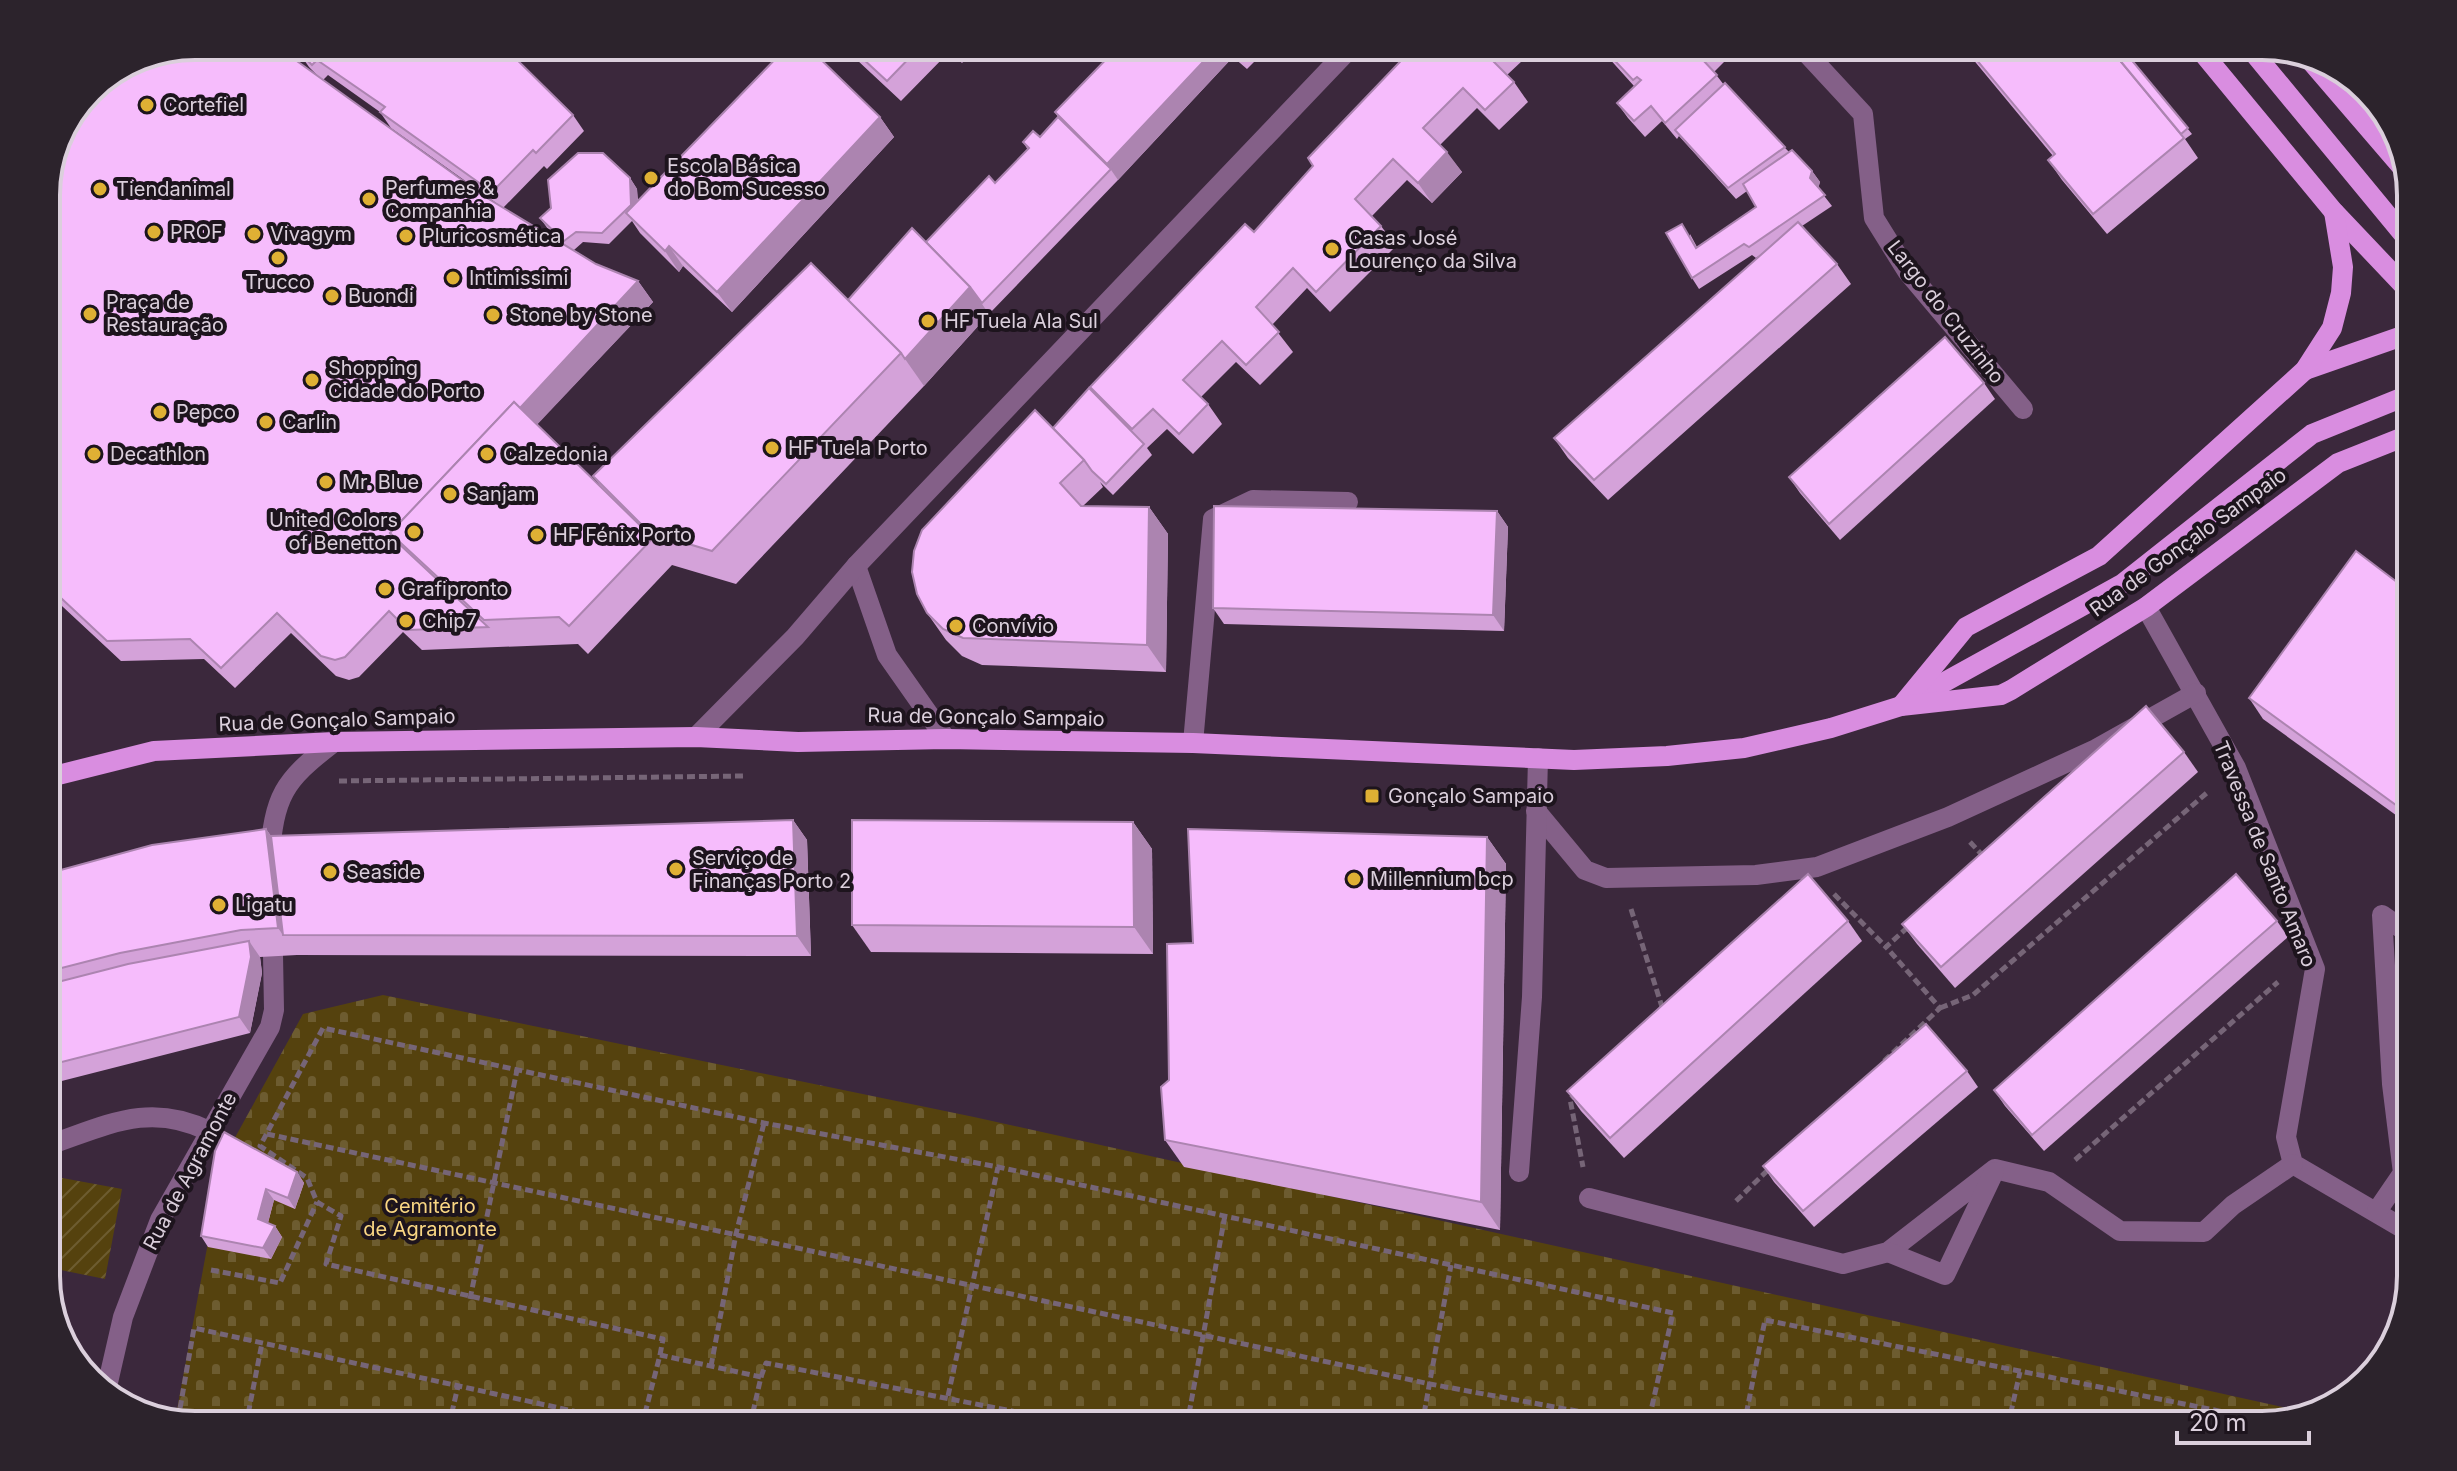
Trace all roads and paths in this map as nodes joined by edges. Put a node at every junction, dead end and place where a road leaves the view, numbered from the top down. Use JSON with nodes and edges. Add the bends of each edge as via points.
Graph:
{"nodes":[{"id":1,"x":1339,"y":60,"type":"edge"},
{"id":2,"x":1813,"y":60,"type":"edge"},
{"id":3,"x":2209,"y":60,"type":"edge"},
{"id":4,"x":2260,"y":60,"type":"edge"},
{"id":5,"x":2322,"y":74,"type":"edge"},
{"id":6,"x":2390,"y":154,"type":"edge"},
{"id":7,"x":2334,"y":212,"type":"junction"},
{"id":8,"x":2397,"y":227,"type":"edge"},
{"id":9,"x":2397,"y":278,"type":"edge"},
{"id":10,"x":2397,"y":338,"type":"edge"},
{"id":11,"x":2305,"y":370,"type":"junction"},
{"id":12,"x":2397,"y":400,"type":"edge"},
{"id":13,"x":2023,"y":409,"type":"dead end"},
{"id":14,"x":2397,"y":440,"type":"edge"},
{"id":15,"x":1348,"y":502,"type":"dead end"},
{"id":16,"x":856,"y":566,"type":"junction"},
{"id":17,"x":2146,"y":607,"type":"junction"},
{"id":18,"x":2196,"y":693,"type":"junction"},
{"id":19,"x":1901,"y":706,"type":"junction"},
{"id":20,"x":696,"y":737,"type":"junction"},
{"id":21,"x":946,"y":739,"type":"junction"},
{"id":22,"x":334,"y":742,"type":"junction"},
{"id":23,"x":1193,"y":743,"type":"junction"},
{"id":24,"x":1538,"y":758,"type":"junction"},
{"id":25,"x":2236,"y":768,"type":"junction"},
{"id":26,"x":60,"y":769,"type":"edge"},
{"id":27,"x":1536,"y":811,"type":"junction"},
{"id":28,"x":1948,"y":817,"type":"junction"},
{"id":29,"x":269,"y":860,"type":"edge"},
{"id":30,"x":1974,"y":868,"type":"edge"},
{"id":31,"x":1620,"y":878,"type":"junction"},
{"id":32,"x":1830,"y":890,"type":"dead end"},
{"id":33,"x":1919,"y":917,"type":"edge"},
{"id":34,"x":2397,"y":925,"type":"edge"},
{"id":35,"x":1886,"y":947,"type":"junction"},
{"id":36,"x":2308,"y":954,"type":"junction"},
{"id":37,"x":273,"y":955,"type":"edge"},
{"id":38,"x":1674,"y":1005,"type":"edge"},
{"id":39,"x":1940,"y":1008,"type":"junction"},
{"id":40,"x":517,"y":1070,"type":"junction"},
{"id":41,"x":1873,"y":1071,"type":"edge"},
{"id":42,"x":1582,"y":1088,"type":"edge"},
{"id":43,"x":764,"y":1123,"type":"junction"},
{"id":44,"x":2397,"y":1124,"type":"edge"},
{"id":45,"x":209,"y":1131,"type":"junction"},
{"id":46,"x":267,"y":1134,"type":"junction"},
{"id":47,"x":60,"y":1142,"type":"edge"},
{"id":48,"x":1783,"y":1156,"type":"edge"},
{"id":49,"x":2293,"y":1164,"type":"junction"},
{"id":50,"x":998,"y":1167,"type":"junction"},
{"id":51,"x":1995,"y":1169,"type":"junction"},
{"id":52,"x":1519,"y":1172,"type":"dead end"},
{"id":53,"x":2049,"y":1182,"type":"junction"},
{"id":54,"x":2397,"y":1182,"type":"edge"},
{"id":55,"x":492,"y":1184,"type":"junction"},
{"id":56,"x":1589,"y":1198,"type":"joint"},
{"id":57,"x":2397,"y":1199,"type":"edge"},
{"id":58,"x":317,"y":1202,"type":"junction"},
{"id":59,"x":2382,"y":1206,"type":"junction"},
{"id":60,"x":1225,"y":1215,"type":"junction"},
{"id":61,"x":2397,"y":1220,"type":"edge"},
{"id":62,"x":1710,"y":1227,"type":"junction"},
{"id":63,"x":736,"y":1234,"type":"junction"},
{"id":64,"x":1888,"y":1252,"type":"junction"},
{"id":65,"x":1451,"y":1265,"type":"junction"},
{"id":66,"x":211,"y":1270,"type":"dead end"},
{"id":67,"x":973,"y":1284,"type":"junction"},
{"id":68,"x":470,"y":1299,"type":"junction"},
{"id":69,"x":1204,"y":1334,"type":"junction"},
{"id":70,"x":262,"y":1343,"type":"junction"},
{"id":71,"x":660,"y":1355,"type":"junction"},
{"id":72,"x":711,"y":1366,"type":"junction"},
{"id":73,"x":2020,"y":1372,"type":"junction"},
{"id":74,"x":761,"y":1377,"type":"junction"},
{"id":75,"x":109,"y":1379,"type":"edge"},
{"id":76,"x":1430,"y":1384,"type":"junction"},
{"id":77,"x":458,"y":1386,"type":"junction"},
{"id":78,"x":948,"y":1396,"type":"junction"},
{"id":79,"x":180,"y":1410,"type":"edge"},
{"id":80,"x":249,"y":1411,"type":"edge"},
{"id":81,"x":452,"y":1411,"type":"edge"},
{"id":82,"x":574,"y":1411,"type":"edge"},
{"id":83,"x":643,"y":1411,"type":"edge"},
{"id":84,"x":753,"y":1411,"type":"edge"},
{"id":85,"x":1018,"y":1411,"type":"edge"},
{"id":86,"x":1190,"y":1411,"type":"edge"},
{"id":87,"x":1425,"y":1411,"type":"edge"},
{"id":88,"x":1574,"y":1411,"type":"edge"},
{"id":89,"x":1652,"y":1411,"type":"edge"},
{"id":90,"x":1747,"y":1411,"type":"edge"},
{"id":91,"x":2011,"y":1411,"type":"edge"},
{"id":92,"x":2214,"y":1411,"type":"edge"}],
"edges":[{"from":1,"to":16,"type":"street"},
{"from":2,"to":13,"type":"street","name":"Largo do Cruzinho","via":[[1863,114],[1874,218],[1907,271]]},
{"from":3,"to":7,"type":"main road"},
{"from":4,"to":8,"type":"main road"},
{"from":5,"to":6,"type":"main road"},
{"from":7,"to":9,"type":"main road"},
{"from":7,"to":11,"type":"main road","via":[[2343,267],[2341,293],[2332,328]]},
{"from":10,"to":11,"type":"main road"},
{"from":11,"to":19,"type":"main road","name":"Rua de Gonçalo Sampaio","via":[[2099,556],[1966,627]]},
{"from":12,"to":19,"type":"main road","via":[[2312,434],[2122,584]]},
{"from":14,"to":17,"type":"main road","name":"Rua de Gonçalo Sampaio","via":[[2338,463]]},
{"from":15,"to":23,"type":"street","via":[[1253,500],[1213,519]]},
{"from":16,"to":20,"type":"street"},
{"from":16,"to":21,"type":"street","via":[[887,655]]},
{"from":17,"to":18,"type":"street","name":"Travessa de Santo Amaro"},
{"from":17,"to":19,"type":"main road","name":"Rua de Gonçalo Sampaio","via":[[2001,695]]},
{"from":18,"to":25,"type":"street","name":"Travessa de Santo Amaro"},
{"from":18,"to":28,"type":"street","via":[[2096,749]]},
{"from":19,"to":24,"type":"main road","name":"Rua de Gonçalo Sampaio","via":[[1744,748],[1667,756]]},
{"from":20,"to":21,"type":"main road","name":"Rua de Gonçalo Sampaio","via":[[798,742]]},
{"from":20,"to":22,"type":"main road","name":"Rua de Gonçalo Sampaio"},
{"from":21,"to":23,"type":"main road","name":"Rua de Gonçalo Sampaio"},
{"from":22,"to":26,"type":"main road","name":"Rua de Gonçalo Sampaio","via":[[154,751]]},
{"from":22,"to":29,"type":"street","via":[[289,781],[280,797],[273,813]]},
{"from":23,"to":24,"type":"main road","name":"Rua de Gonçalo Sampaio"},
{"from":24,"to":27,"type":"street"},
{"from":25,"to":36,"type":"street","name":"Travessa de Santo Amaro"},
{"from":25,"to":39,"type":"path","via":[[1973,995]]},
{"from":27,"to":31,"type":"street","via":[[1585,870]]},
{"from":27,"to":52,"type":"street","via":[[1532,997]]},
{"from":28,"to":30,"type":"path","via":[[1985,858]]},
{"from":28,"to":31,"type":"street","via":[[1817,867],[1756,875]]},
{"from":31,"to":38,"type":"path","via":[[1664,1014]]},
{"from":32,"to":35,"type":"path"},
{"from":33,"to":35,"type":"path"},
{"from":34,"to":44,"type":"street","via":[[2382,915]]},
{"from":35,"to":39,"type":"path"},
{"from":36,"to":49,"type":"street","name":"Travessa de Santo Amaro","via":[[2315,969],[2286,1137]]},
{"from":36,"to":53,"type":"path"},
{"from":37,"to":45,"type":"street","name":"Rua de Agramonte","via":[[270,1027]]},
{"from":39,"to":41,"type":"path"},
{"from":40,"to":43,"type":"path"},
{"from":40,"to":46,"type":"path","via":[[323,1028]]},
{"from":40,"to":55,"type":"path"},
{"from":42,"to":56,"type":"path","via":[[1570,1099]]},
{"from":43,"to":50,"type":"path"},
{"from":43,"to":63,"type":"path"},
{"from":45,"to":47,"type":"street","via":[[187,1120],[148,1116]]},
{"from":45,"to":75,"type":"street","name":"Rua de Agramonte","via":[[142,1264]]},
{"from":46,"to":55,"type":"path"},
{"from":46,"to":58,"type":"path","via":[[260,1146],[307,1178]]},
{"from":48,"to":62,"type":"path"},
{"from":49,"to":53,"type":"street","via":[[2204,1232],[2120,1231]]},
{"from":49,"to":59,"type":"street"},
{"from":50,"to":60,"type":"path"},
{"from":50,"to":67,"type":"path"},
{"from":51,"to":53,"type":"street"},
{"from":51,"to":64,"type":"street"},
{"from":51,"to":64,"type":"street","via":[[1945,1275]]},
{"from":54,"to":59,"type":"street"},
{"from":55,"to":63,"type":"path"},
{"from":55,"to":68,"type":"path"},
{"from":56,"to":62,"type":"street"},
{"from":57,"to":59,"type":"street"},
{"from":58,"to":66,"type":"path","via":[[280,1283]]},
{"from":58,"to":68,"type":"path","via":[[341,1216],[326,1264]]},
{"from":59,"to":61,"type":"street"},
{"from":60,"to":65,"type":"path"},
{"from":60,"to":69,"type":"path"},
{"from":62,"to":64,"type":"street","via":[[1843,1264]]},
{"from":63,"to":67,"type":"path"},
{"from":63,"to":72,"type":"path"},
{"from":65,"to":76,"type":"path"},
{"from":65,"to":89,"type":"path","via":[[1673,1313]]},
{"from":67,"to":69,"type":"path"},
{"from":67,"to":78,"type":"path"},
{"from":68,"to":71,"type":"path","via":[[663,1339]]},
{"from":69,"to":76,"type":"path"},
{"from":69,"to":86,"type":"path"},
{"from":70,"to":77,"type":"path"},
{"from":70,"to":79,"type":"path","via":[[194,1328]]},
{"from":70,"to":80,"type":"path"},
{"from":71,"to":72,"type":"path"},
{"from":71,"to":83,"type":"path"},
{"from":72,"to":74,"type":"path"},
{"from":73,"to":90,"type":"path","via":[[1765,1320]]},
{"from":73,"to":91,"type":"path"},
{"from":73,"to":92,"type":"path"},
{"from":74,"to":78,"type":"path","via":[[766,1363]]},
{"from":74,"to":84,"type":"path"},
{"from":76,"to":87,"type":"path"},
{"from":76,"to":88,"type":"path"},
{"from":77,"to":81,"type":"path"},
{"from":77,"to":82,"type":"path"},
{"from":78,"to":85,"type":"path"}]}
